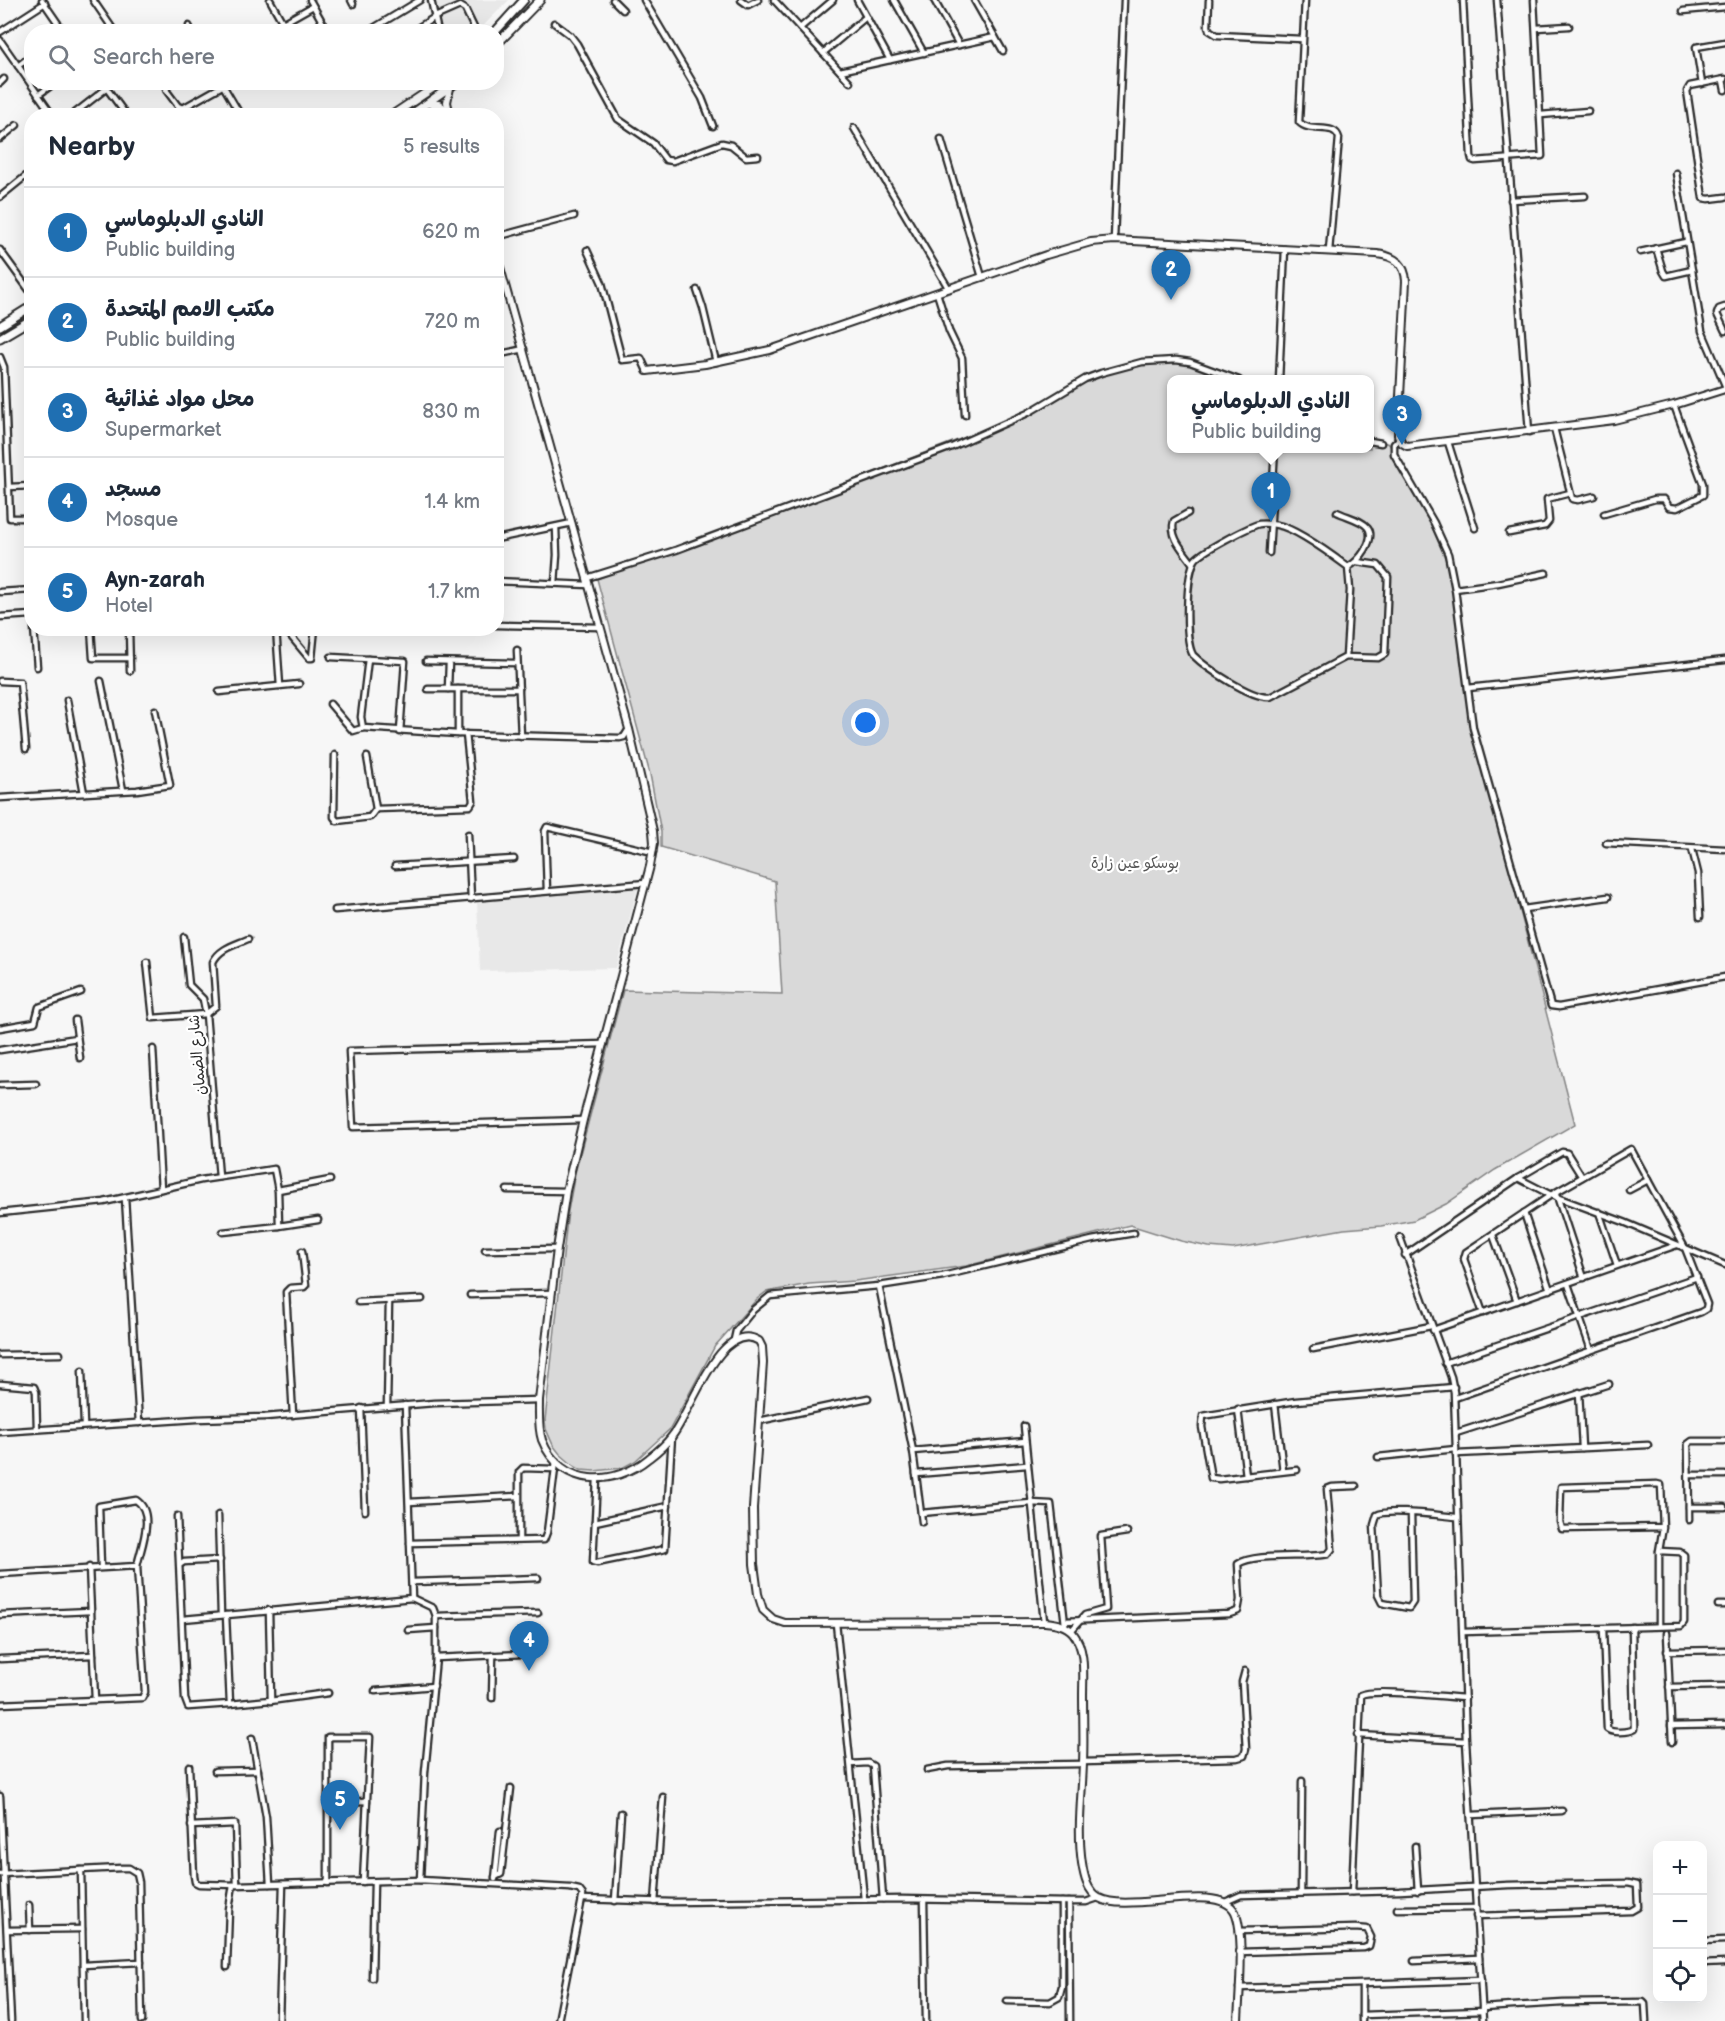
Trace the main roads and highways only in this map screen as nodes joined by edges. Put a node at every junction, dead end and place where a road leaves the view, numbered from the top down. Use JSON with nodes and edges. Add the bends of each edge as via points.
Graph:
{"nodes":[{"id":1,"x":524,"y":0,"type":"edge"},
{"id":2,"x":540,"y":0,"type":"edge"},
{"id":3,"x":502,"y":24,"type":"edge"},
{"id":4,"x":504,"y":37,"type":"edge"},
{"id":5,"x":430,"y":90,"type":"edge"},
{"id":6,"x":447,"y":90,"type":"edge"},
{"id":7,"x":449,"y":90,"type":"edge"},
{"id":8,"x":428,"y":104,"type":"junction"},
{"id":9,"x":403,"y":108,"type":"edge"},
{"id":10,"x":422,"y":108,"type":"edge"},
{"id":11,"x":443,"y":108,"type":"edge"},
{"id":12,"x":448,"y":108,"type":"edge"},
{"id":13,"x":504,"y":280,"type":"edge"},
{"id":14,"x":24,"y":311,"type":"edge"},
{"id":15,"x":24,"y":324,"type":"edge"},
{"id":16,"x":0,"y":326,"type":"edge"},
{"id":17,"x":0,"y":339,"type":"edge"},
{"id":18,"x":647,"y":371,"type":"road end"},
{"id":19,"x":1725,"y":387,"type":"edge"},
{"id":20,"x":1238,"y":2021,"type":"edge"}],
"edges":[{"from":1,"to":3,"type":"main road"},
{"from":2,"to":4,"type":"main road"},
{"from":5,"to":9,"type":"main road"},
{"from":6,"to":8,"type":"main road"},
{"from":7,"to":12,"type":"main road"},
{"from":8,"to":10,"type":"main road"},
{"from":8,"to":11,"type":"main road"},
{"from":13,"to":20,"type":"main road","via":[[629,729],[652,831],[653,852],[566,1191],[539,1400],[538,1415],[546,1449],[569,1471],[584,1477],[614,1477],[634,1469],[672,1436],[710,1366],[723,1350],[744,1337],[759,1341],[762,1347],[752,1524],[760,1603],[767,1615],[785,1623],[1044,1622],[1067,1626],[1078,1642],[1082,1664],[1079,1823],[1087,1884],[1098,1898],[1114,1902],[1225,1902],[1235,1912],[1239,1931]]},
{"from":14,"to":16,"type":"main road"},
{"from":15,"to":17,"type":"main road"},
{"from":18,"to":19,"type":"main road","via":[[770,350],[1081,244],[1114,240],[1329,251],[1384,255],[1396,260],[1406,273],[1398,428],[1400,439],[1407,446],[1614,420]]}]}
